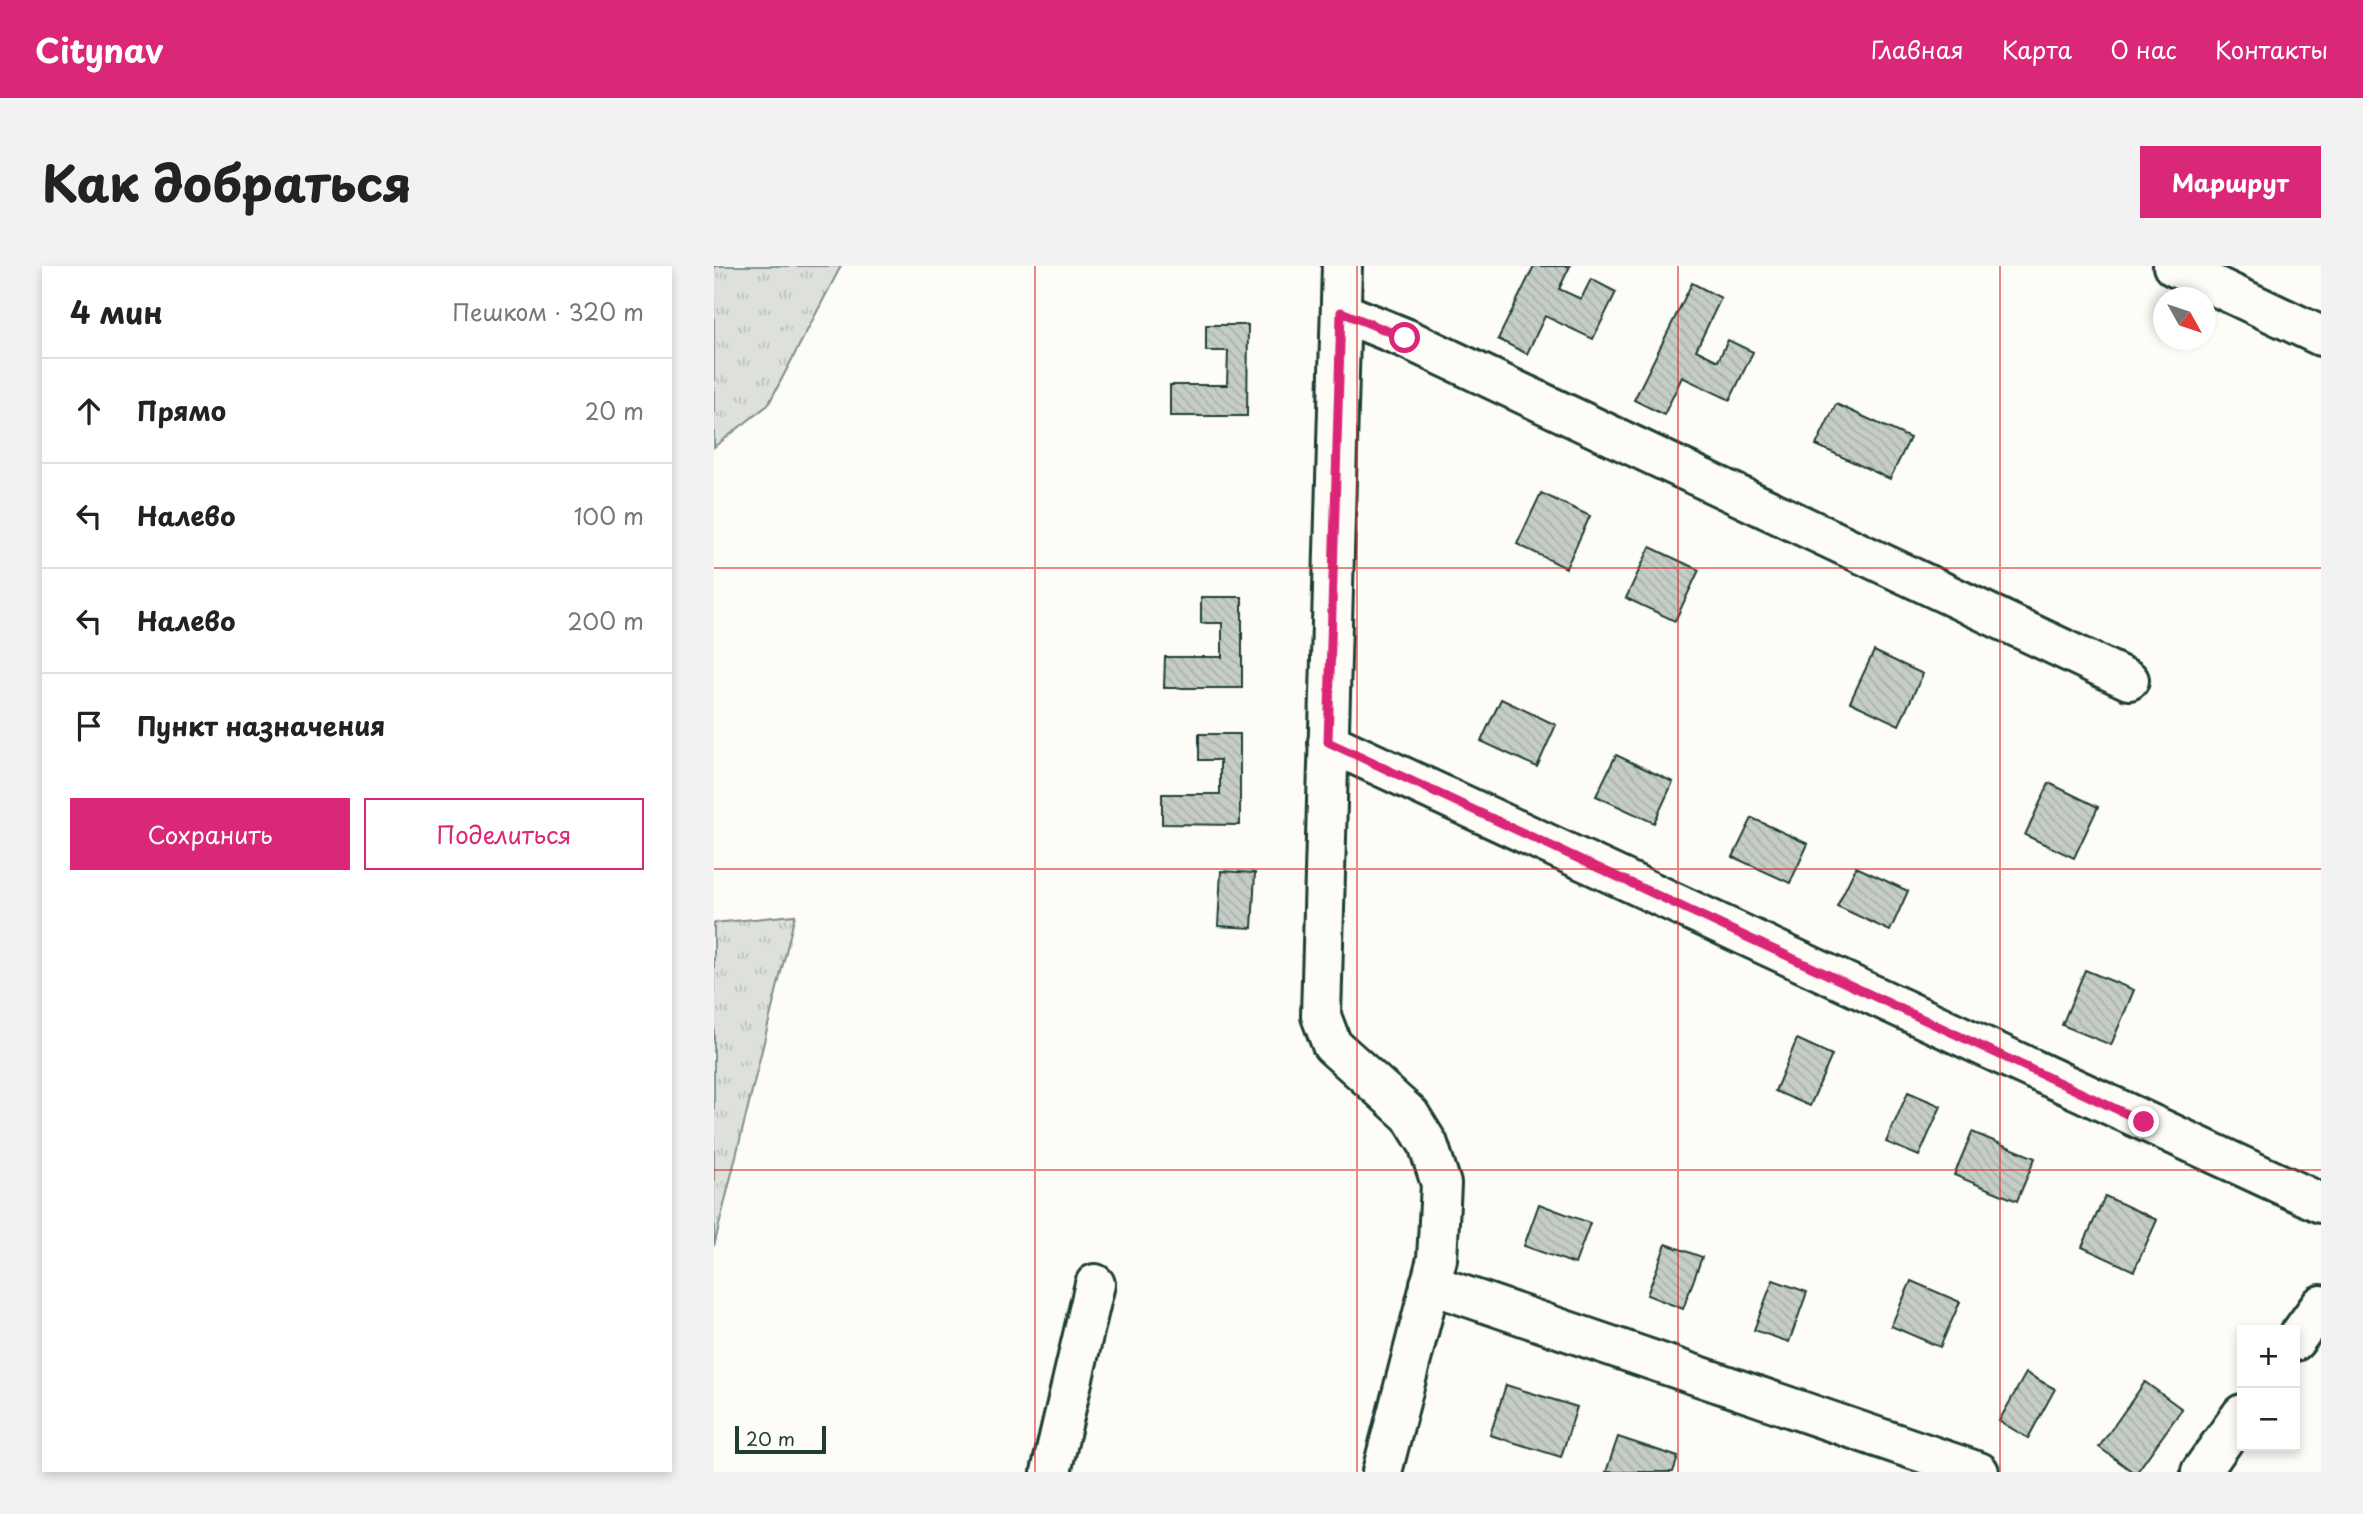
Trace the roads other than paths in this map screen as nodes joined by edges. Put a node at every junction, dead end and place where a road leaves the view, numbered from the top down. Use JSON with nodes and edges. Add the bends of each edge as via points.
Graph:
{"nodes":[{"id":1,"x":1342,"y":266,"type":"edge"},
{"id":2,"x":2173,"y":266,"type":"edge"},
{"id":3,"x":1341,"y":312,"type":"junction"},
{"id":4,"x":2321,"y":335,"type":"edge"},
{"id":5,"x":2129,"y":680,"type":"dead end"},
{"id":6,"x":1328,"y":742,"type":"junction"},
{"id":7,"x":2321,"y":1203,"type":"edge"},
{"id":8,"x":1095,"y":1284,"type":"dead end"},
{"id":9,"x":1430,"y":1284,"type":"junction"},
{"id":10,"x":2321,"y":1305,"type":"edge"},
{"id":11,"x":2300,"y":1334,"type":"edge"},
{"id":12,"x":2237,"y":1421,"type":"edge"},
{"id":13,"x":1051,"y":1472,"type":"edge"},
{"id":14,"x":1381,"y":1472,"type":"edge"},
{"id":15,"x":1979,"y":1472,"type":"edge"},
{"id":16,"x":2200,"y":1472,"type":"edge"}],
"edges":[{"from":1,"to":3,"type":"street"},
{"from":2,"to":4,"type":"street"},
{"from":3,"to":5,"type":"street","via":[[1405,338]]},
{"from":3,"to":6,"type":"street"},
{"from":6,"to":7,"type":"street"},
{"from":6,"to":9,"type":"street","via":[[1321,1016],[1332,1045],[1410,1115],[1428,1144],[1441,1184],[1442,1221]]},
{"from":8,"to":13,"type":"street"},
{"from":9,"to":14,"type":"street"},
{"from":9,"to":15,"type":"street"},
{"from":10,"to":11,"type":"street"},
{"from":12,"to":16,"type":"street"}]}
